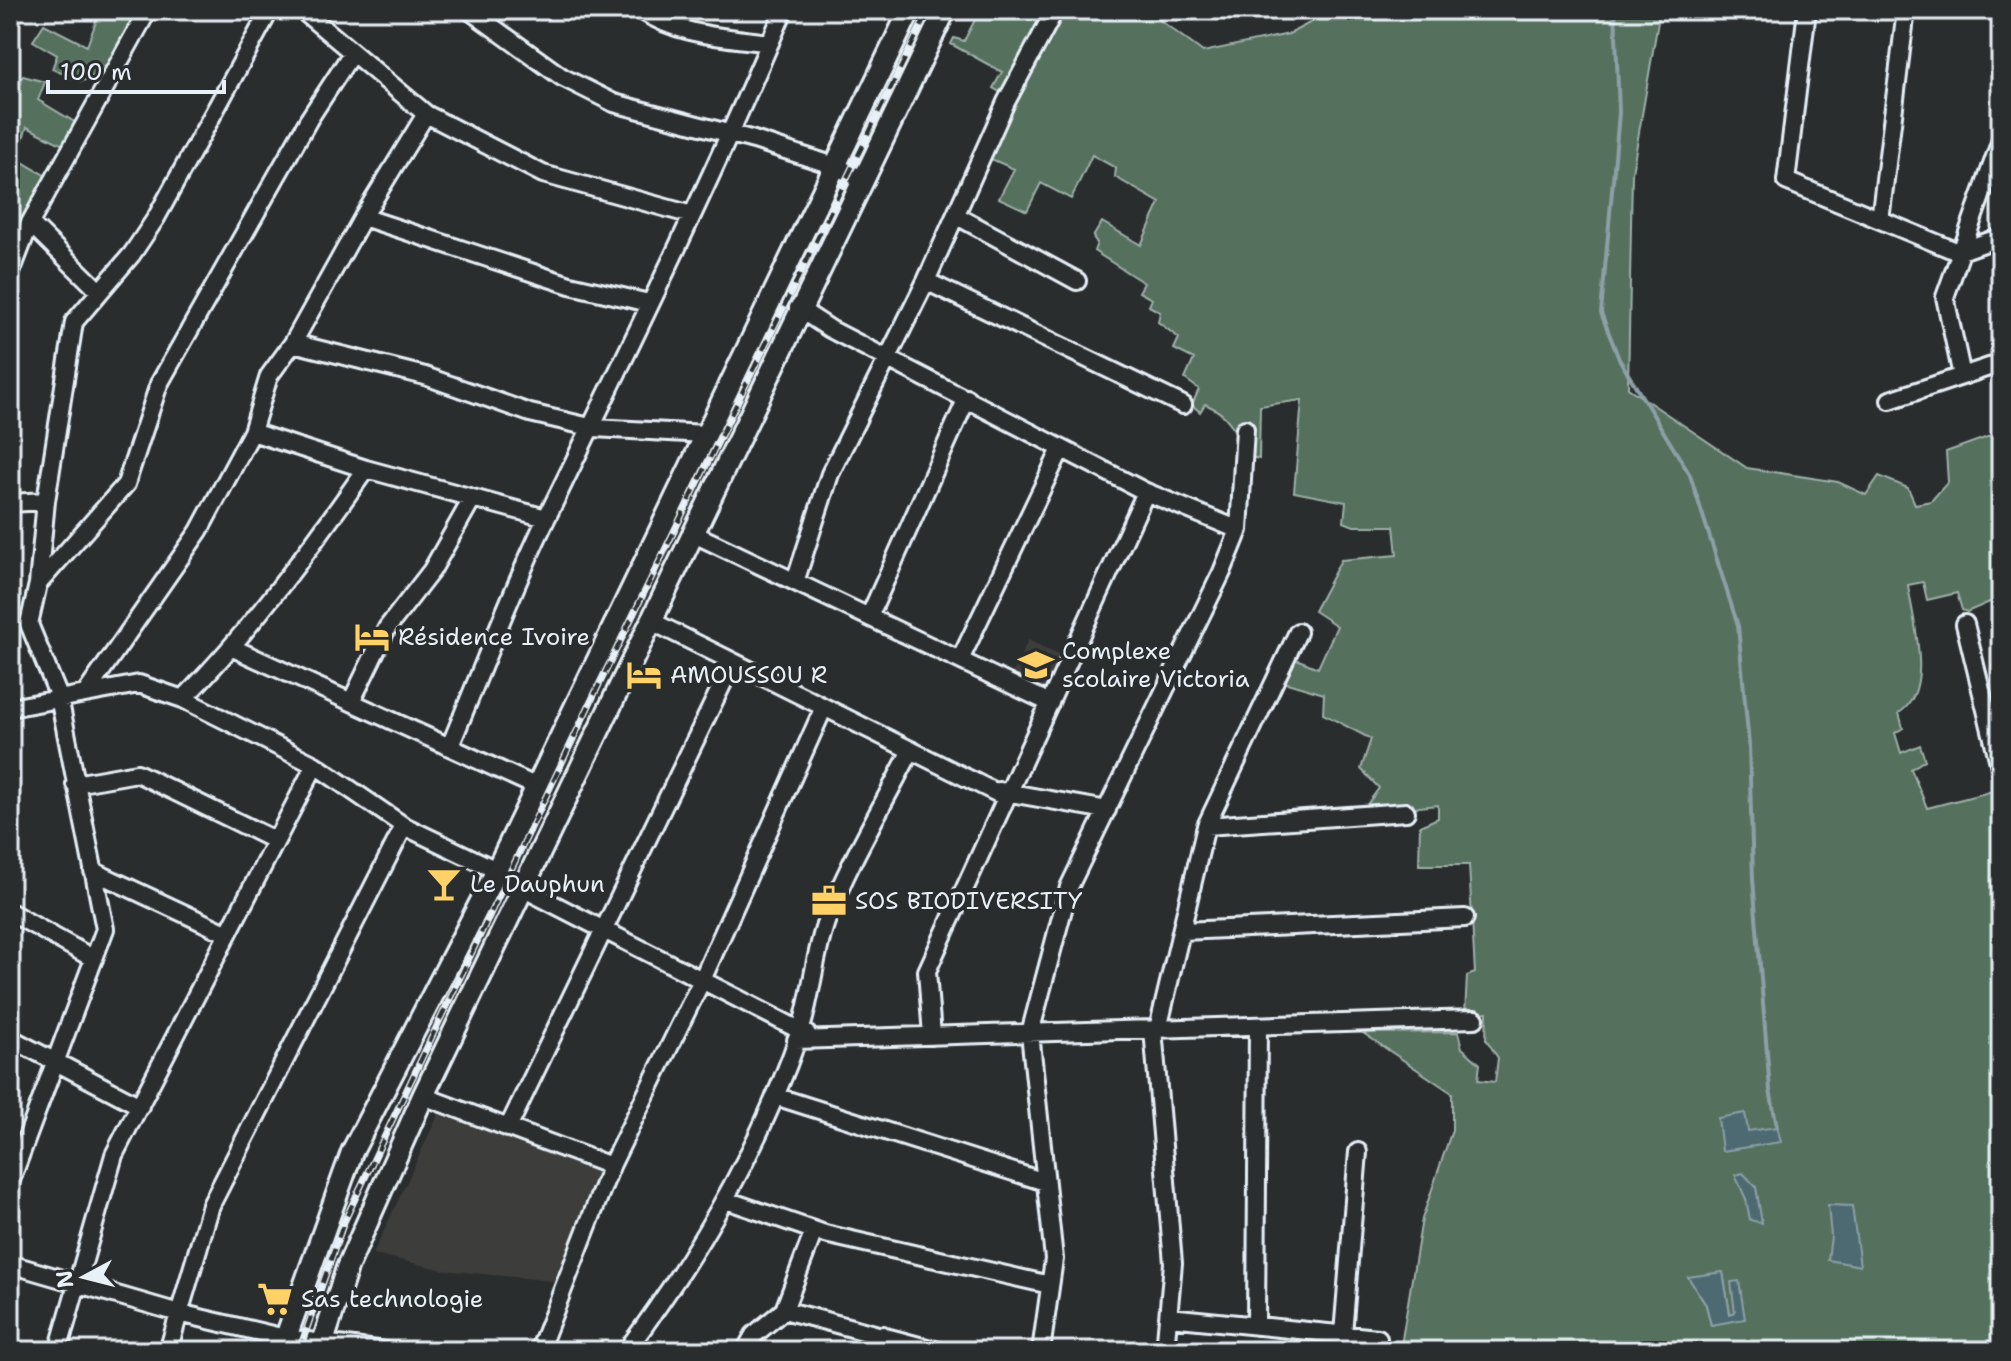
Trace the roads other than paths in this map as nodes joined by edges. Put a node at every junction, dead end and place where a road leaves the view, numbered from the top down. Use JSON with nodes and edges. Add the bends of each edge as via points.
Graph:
{"nodes":[{"id":1,"x":148,"y":10,"type":"edge"},
{"id":2,"x":270,"y":10,"type":"edge"},
{"id":3,"x":302,"y":10,"type":"edge"},
{"id":4,"x":469,"y":10,"type":"edge"},
{"id":5,"x":641,"y":10,"type":"edge"},
{"id":6,"x":784,"y":10,"type":"edge"},
{"id":7,"x":910,"y":10,"type":"edge"},
{"id":8,"x":1055,"y":10,"type":"edge"},
{"id":9,"x":1807,"y":10,"type":"edge"},
{"id":10,"x":1906,"y":10,"type":"edge"},
{"id":11,"x":942,"y":11,"type":"edge"},
{"id":12,"x":770,"y":43,"type":"junction"},
{"id":13,"x":352,"y":53,"type":"junction"},
{"id":14,"x":426,"y":114,"type":"junction"},
{"id":15,"x":731,"y":135,"type":"junction"},
{"id":16,"x":2001,"y":140,"type":"edge"},
{"id":17,"x":835,"y":166,"type":"junction"},
{"id":18,"x":862,"y":179,"type":"junction"},
{"id":19,"x":692,"y":215,"type":"junction"},
{"id":20,"x":957,"y":216,"type":"junction"},
{"id":21,"x":363,"y":217,"type":"junction"},
{"id":22,"x":1880,"y":220,"type":"junction"},
{"id":23,"x":30,"y":223,"type":"junction"},
{"id":24,"x":2001,"y":237,"type":"edge"},
{"id":25,"x":1958,"y":252,"type":"junction"},
{"id":26,"x":10,"y":275,"type":"edge"},
{"id":27,"x":926,"y":281,"type":"junction"},
{"id":28,"x":1077,"y":281,"type":"dead end"},
{"id":29,"x":98,"y":290,"type":"junction"},
{"id":30,"x":649,"y":303,"type":"junction"},
{"id":31,"x":764,"y":315,"type":"junction"},
{"id":32,"x":794,"y":318,"type":"junction"},
{"id":33,"x":293,"y":343,"type":"junction"},
{"id":34,"x":888,"y":360,"type":"junction"},
{"id":35,"x":2001,"y":363,"type":"edge"},
{"id":36,"x":1962,"y":376,"type":"junction"},
{"id":37,"x":967,"y":398,"type":"junction"},
{"id":38,"x":1890,"y":400,"type":"dead end"},
{"id":39,"x":1183,"y":405,"type":"dead end"},
{"id":40,"x":594,"y":428,"type":"junction"},
{"id":41,"x":1245,"y":429,"type":"dead end"},
{"id":42,"x":252,"y":432,"type":"junction"},
{"id":43,"x":706,"y":434,"type":"junction"},
{"id":44,"x":1061,"y":449,"type":"junction"},
{"id":45,"x":366,"y":469,"type":"junction"},
{"id":46,"x":1146,"y":492,"type":"junction"},
{"id":47,"x":472,"y":499,"type":"junction"},
{"id":48,"x":46,"y":501,"type":"junction"},
{"id":49,"x":10,"y":503,"type":"edge"},
{"id":50,"x":546,"y":518,"type":"junction"},
{"id":51,"x":1239,"y":530,"type":"junction"},
{"id":52,"x":692,"y":533,"type":"junction"},
{"id":53,"x":795,"y":582,"type":"junction"},
{"id":54,"x":38,"y":584,"type":"junction"},
{"id":55,"x":869,"y":617,"type":"junction"},
{"id":56,"x":651,"y":621,"type":"junction"},
{"id":57,"x":10,"y":624,"type":"edge"},
{"id":58,"x":29,"y":624,"type":"junction"},
{"id":59,"x":1965,"y":624,"type":"dead end"},
{"id":60,"x":1298,"y":632,"type":"dead end"},
{"id":61,"x":233,"y":648,"type":"junction"},
{"id":62,"x":960,"y":660,"type":"junction"},
{"id":63,"x":733,"y":662,"type":"junction"},
{"id":64,"x":583,"y":686,"type":"junction"},
{"id":65,"x":86,"y":693,"type":"junction"},
{"id":66,"x":59,"y":697,"type":"junction"},
{"id":67,"x":183,"y":699,"type":"junction"},
{"id":68,"x":352,"y":700,"type":"junction"},
{"id":69,"x":614,"y":700,"type":"junction"},
{"id":70,"x":1050,"y":703,"type":"junction"},
{"id":71,"x":824,"y":707,"type":"junction"},
{"id":72,"x":10,"y":708,"type":"edge"},
{"id":73,"x":450,"y":746,"type":"junction"},
{"id":74,"x":1998,"y":746,"type":"edge"},
{"id":75,"x":911,"y":750,"type":"junction"},
{"id":76,"x":315,"y":765,"type":"junction"},
{"id":77,"x":2001,"y":771,"type":"edge"},
{"id":78,"x":75,"y":784,"type":"junction"},
{"id":79,"x":535,"y":786,"type":"junction"},
{"id":80,"x":1001,"y":793,"type":"junction"},
{"id":81,"x":1107,"y":810,"type":"junction"},
{"id":82,"x":1406,"y":812,"type":"dead end"},
{"id":83,"x":404,"y":826,"type":"junction"},
{"id":84,"x":1206,"y":826,"type":"junction"},
{"id":85,"x":276,"y":841,"type":"junction"},
{"id":86,"x":496,"y":870,"type":"junction"},
{"id":87,"x":93,"y":871,"type":"junction"},
{"id":88,"x":524,"y":889,"type":"junction"},
{"id":89,"x":10,"y":912,"type":"edge"},
{"id":90,"x":1465,"y":918,"type":"dead end"},
{"id":91,"x":603,"y":930,"type":"junction"},
{"id":92,"x":1182,"y":931,"type":"junction"},
{"id":93,"x":228,"y":934,"type":"junction"},
{"id":94,"x":94,"y":959,"type":"junction"},
{"id":95,"x":702,"y":980,"type":"junction"},
{"id":96,"x":1475,"y":1019,"type":"dead end"},
{"id":97,"x":1258,"y":1026,"type":"junction"},
{"id":98,"x":1155,"y":1029,"type":"junction"},
{"id":99,"x":1030,"y":1033,"type":"junction"},
{"id":100,"x":798,"y":1035,"type":"junction"},
{"id":101,"x":932,"y":1036,"type":"junction"},
{"id":102,"x":10,"y":1038,"type":"edge"},
{"id":103,"x":55,"y":1062,"type":"junction"},
{"id":104,"x":423,"y":1096,"type":"junction"},
{"id":105,"x":775,"y":1096,"type":"junction"},
{"id":106,"x":140,"y":1106,"type":"junction"},
{"id":107,"x":508,"y":1128,"type":"junction"},
{"id":108,"x":15,"y":1151,"type":"edge"},
{"id":109,"x":1358,"y":1152,"type":"dead end"},
{"id":110,"x":611,"y":1166,"type":"junction"},
{"id":111,"x":1045,"y":1182,"type":"junction"},
{"id":112,"x":10,"y":1183,"type":"edge"},
{"id":113,"x":726,"y":1200,"type":"junction"},
{"id":114,"x":814,"y":1231,"type":"junction"},
{"id":115,"x":10,"y":1264,"type":"edge"},
{"id":116,"x":77,"y":1284,"type":"junction"},
{"id":117,"x":1050,"y":1285,"type":"junction"},
{"id":118,"x":784,"y":1310,"type":"junction"},
{"id":119,"x":179,"y":1313,"type":"junction"},
{"id":120,"x":1169,"y":1317,"type":"junction"},
{"id":121,"x":1256,"y":1326,"type":"junction"},
{"id":122,"x":1343,"y":1334,"type":"junction"},
{"id":123,"x":883,"y":1335,"type":"junction"},
{"id":124,"x":1378,"y":1338,"type":"dead end"},
{"id":125,"x":283,"y":1344,"type":"edge"},
{"id":126,"x":321,"y":1346,"type":"edge"},
{"id":127,"x":58,"y":1351,"type":"edge"},
{"id":128,"x":168,"y":1351,"type":"edge"},
{"id":129,"x":384,"y":1351,"type":"edge"},
{"id":130,"x":539,"y":1351,"type":"edge"},
{"id":131,"x":626,"y":1351,"type":"edge"},
{"id":132,"x":745,"y":1351,"type":"edge"},
{"id":133,"x":874,"y":1351,"type":"edge"},
{"id":134,"x":938,"y":1351,"type":"edge"},
{"id":135,"x":1041,"y":1351,"type":"edge"},
{"id":136,"x":1165,"y":1351,"type":"edge"}],
"edges":[{"from":1,"to":23,"type":"street"},
{"from":2,"to":29,"type":"street","via":[[156,218]]},
{"from":3,"to":13,"type":"street"},
{"from":4,"to":15,"type":"street","via":[[562,77],[614,103]]},
{"from":5,"to":12,"type":"street","via":[[685,32]]},
{"from":6,"to":12,"type":"street"},
{"from":7,"to":17,"type":"main road"},
{"from":8,"to":20,"type":"street","via":[[1006,102]]},
{"from":9,"to":22,"type":"street","via":[[1786,181]]},
{"from":10,"to":22,"type":"street"},
{"from":11,"to":18,"type":"main road"},
{"from":12,"to":15,"type":"street"},
{"from":13,"to":14,"type":"street"},
{"from":13,"to":54,"type":"street","via":[[159,384],[126,484]]},
{"from":14,"to":19,"type":"street","via":[[543,174]]},
{"from":14,"to":21,"type":"street"},
{"from":15,"to":17,"type":"street"},
{"from":15,"to":19,"type":"street"},
{"from":16,"to":25,"type":"street"},
{"from":17,"to":18,"type":"street"},
{"from":17,"to":31,"type":"main road"},
{"from":18,"to":32,"type":"main road"},
{"from":19,"to":30,"type":"street"},
{"from":20,"to":27,"type":"street"},
{"from":20,"to":28,"type":"street"},
{"from":21,"to":30,"type":"street","via":[[570,285]]},
{"from":21,"to":33,"type":"street"},
{"from":22,"to":25,"type":"street"},
{"from":23,"to":26,"type":"street"},
{"from":23,"to":29,"type":"street"},
{"from":24,"to":25,"type":"street"},
{"from":25,"to":36,"type":"street","via":[[1945,297]]},
{"from":27,"to":34,"type":"street"},
{"from":27,"to":39,"type":"street"},
{"from":29,"to":48,"type":"street","via":[[74,322]]},
{"from":30,"to":40,"type":"street"},
{"from":31,"to":32,"type":"main road"},
{"from":31,"to":43,"type":"main road"},
{"from":32,"to":34,"type":"street"},
{"from":32,"to":52,"type":"main road"},
{"from":33,"to":40,"type":"street","via":[[425,376],[530,413]]},
{"from":33,"to":42,"type":"street","via":[[269,376]]},
{"from":34,"to":37,"type":"street"},
{"from":34,"to":53,"type":"street","via":[[830,474]]},
{"from":35,"to":36,"type":"street"},
{"from":36,"to":38,"type":"street"},
{"from":37,"to":44,"type":"street"},
{"from":37,"to":55,"type":"street"},
{"from":40,"to":43,"type":"street"},
{"from":40,"to":50,"type":"street"},
{"from":41,"to":51,"type":"street"},
{"from":42,"to":45,"type":"street"},
{"from":42,"to":65,"type":"street","via":[[199,531]]},
{"from":43,"to":64,"type":"main road"},
{"from":44,"to":46,"type":"street"},
{"from":44,"to":62,"type":"street"},
{"from":45,"to":47,"type":"street"},
{"from":45,"to":61,"type":"street"},
{"from":46,"to":51,"type":"street"},
{"from":46,"to":70,"type":"street"},
{"from":47,"to":50,"type":"street"},
{"from":47,"to":68,"type":"street","via":[[432,570],[387,628]]},
{"from":48,"to":49,"type":"street"},
{"from":48,"to":54,"type":"street"},
{"from":50,"to":73,"type":"street"},
{"from":51,"to":81,"type":"street"},
{"from":52,"to":53,"type":"street"},
{"from":52,"to":56,"type":"main road"},
{"from":53,"to":55,"type":"street"},
{"from":54,"to":58,"type":"street"},
{"from":55,"to":62,"type":"street"},
{"from":56,"to":63,"type":"street"},
{"from":56,"to":69,"type":"main road"},
{"from":57,"to":58,"type":"street"},
{"from":58,"to":66,"type":"street"},
{"from":59,"to":74,"type":"street"},
{"from":60,"to":84,"type":"street"},
{"from":61,"to":67,"type":"street"},
{"from":61,"to":68,"type":"street"},
{"from":62,"to":70,"type":"street"},
{"from":63,"to":71,"type":"street"},
{"from":63,"to":91,"type":"street"},
{"from":64,"to":69,"type":"main road"},
{"from":64,"to":79,"type":"main road"},
{"from":65,"to":66,"type":"street"},
{"from":65,"to":67,"type":"street","via":[[139,684]]},
{"from":66,"to":72,"type":"street"},
{"from":66,"to":78,"type":"street"},
{"from":67,"to":76,"type":"street"},
{"from":68,"to":73,"type":"street"},
{"from":69,"to":88,"type":"main road"},
{"from":70,"to":80,"type":"street"},
{"from":71,"to":75,"type":"street"},
{"from":71,"to":95,"type":"street"},
{"from":73,"to":79,"type":"street"},
{"from":74,"to":77,"type":"street"},
{"from":75,"to":80,"type":"street"},
{"from":75,"to":100,"type":"street","via":[[827,920]]},
{"from":76,"to":83,"type":"street"},
{"from":76,"to":85,"type":"street"},
{"from":78,"to":85,"type":"street","via":[[137,773]]},
{"from":78,"to":87,"type":"street"},
{"from":79,"to":86,"type":"main road"},
{"from":80,"to":81,"type":"street"},
{"from":80,"to":101,"type":"street","via":[[927,971]]},
{"from":81,"to":99,"type":"street","via":[[1069,887]]},
{"from":82,"to":84,"type":"street"},
{"from":83,"to":86,"type":"street"},
{"from":83,"to":119,"type":"street","via":[[211,1205]]},
{"from":84,"to":92,"type":"street"},
{"from":85,"to":93,"type":"street"},
{"from":86,"to":125,"type":"main road","via":[[352,1152]]},
{"from":87,"to":93,"type":"street"},
{"from":87,"to":94,"type":"street","via":[[105,929]]},
{"from":88,"to":91,"type":"street"},
{"from":88,"to":104,"type":"main road"},
{"from":89,"to":94,"type":"street"},
{"from":90,"to":92,"type":"street"},
{"from":91,"to":95,"type":"street"},
{"from":91,"to":107,"type":"street"},
{"from":92,"to":98,"type":"street"},
{"from":93,"to":106,"type":"street"},
{"from":94,"to":103,"type":"street"},
{"from":95,"to":100,"type":"street"},
{"from":95,"to":110,"type":"street"},
{"from":96,"to":97,"type":"street"},
{"from":97,"to":98,"type":"street"},
{"from":97,"to":121,"type":"street"},
{"from":98,"to":99,"type":"street"},
{"from":98,"to":120,"type":"street","via":[[1173,1263]]},
{"from":99,"to":101,"type":"street"},
{"from":99,"to":111,"type":"street"},
{"from":100,"to":101,"type":"street","via":[[818,1040]]},
{"from":100,"to":105,"type":"street"},
{"from":102,"to":103,"type":"street"},
{"from":103,"to":106,"type":"street"},
{"from":103,"to":108,"type":"street"},
{"from":104,"to":107,"type":"street"},
{"from":104,"to":126,"type":"main road","via":[[363,1230]]},
{"from":105,"to":111,"type":"street"},
{"from":105,"to":113,"type":"street"},
{"from":106,"to":116,"type":"street","via":[[114,1155]]},
{"from":107,"to":110,"type":"street"},
{"from":108,"to":112,"type":"street"},
{"from":109,"to":122,"type":"street"},
{"from":110,"to":130,"type":"street"},
{"from":111,"to":117,"type":"street","via":[[1054,1259]]},
{"from":113,"to":114,"type":"street"},
{"from":113,"to":131,"type":"street","via":[[680,1278]]},
{"from":114,"to":117,"type":"street"},
{"from":114,"to":118,"type":"street"},
{"from":115,"to":116,"type":"street"},
{"from":116,"to":119,"type":"street"},
{"from":116,"to":127,"type":"street"},
{"from":117,"to":135,"type":"street"},
{"from":118,"to":123,"type":"street"},
{"from":118,"to":132,"type":"street","via":[[754,1335]]},
{"from":119,"to":125,"type":"street"},
{"from":119,"to":128,"type":"street"},
{"from":120,"to":121,"type":"street"},
{"from":120,"to":136,"type":"street"},
{"from":121,"to":122,"type":"street"},
{"from":122,"to":124,"type":"street"},
{"from":123,"to":133,"type":"street"},
{"from":123,"to":134,"type":"street"},
{"from":125,"to":126,"type":"street"},
{"from":126,"to":129,"type":"street"}]}
